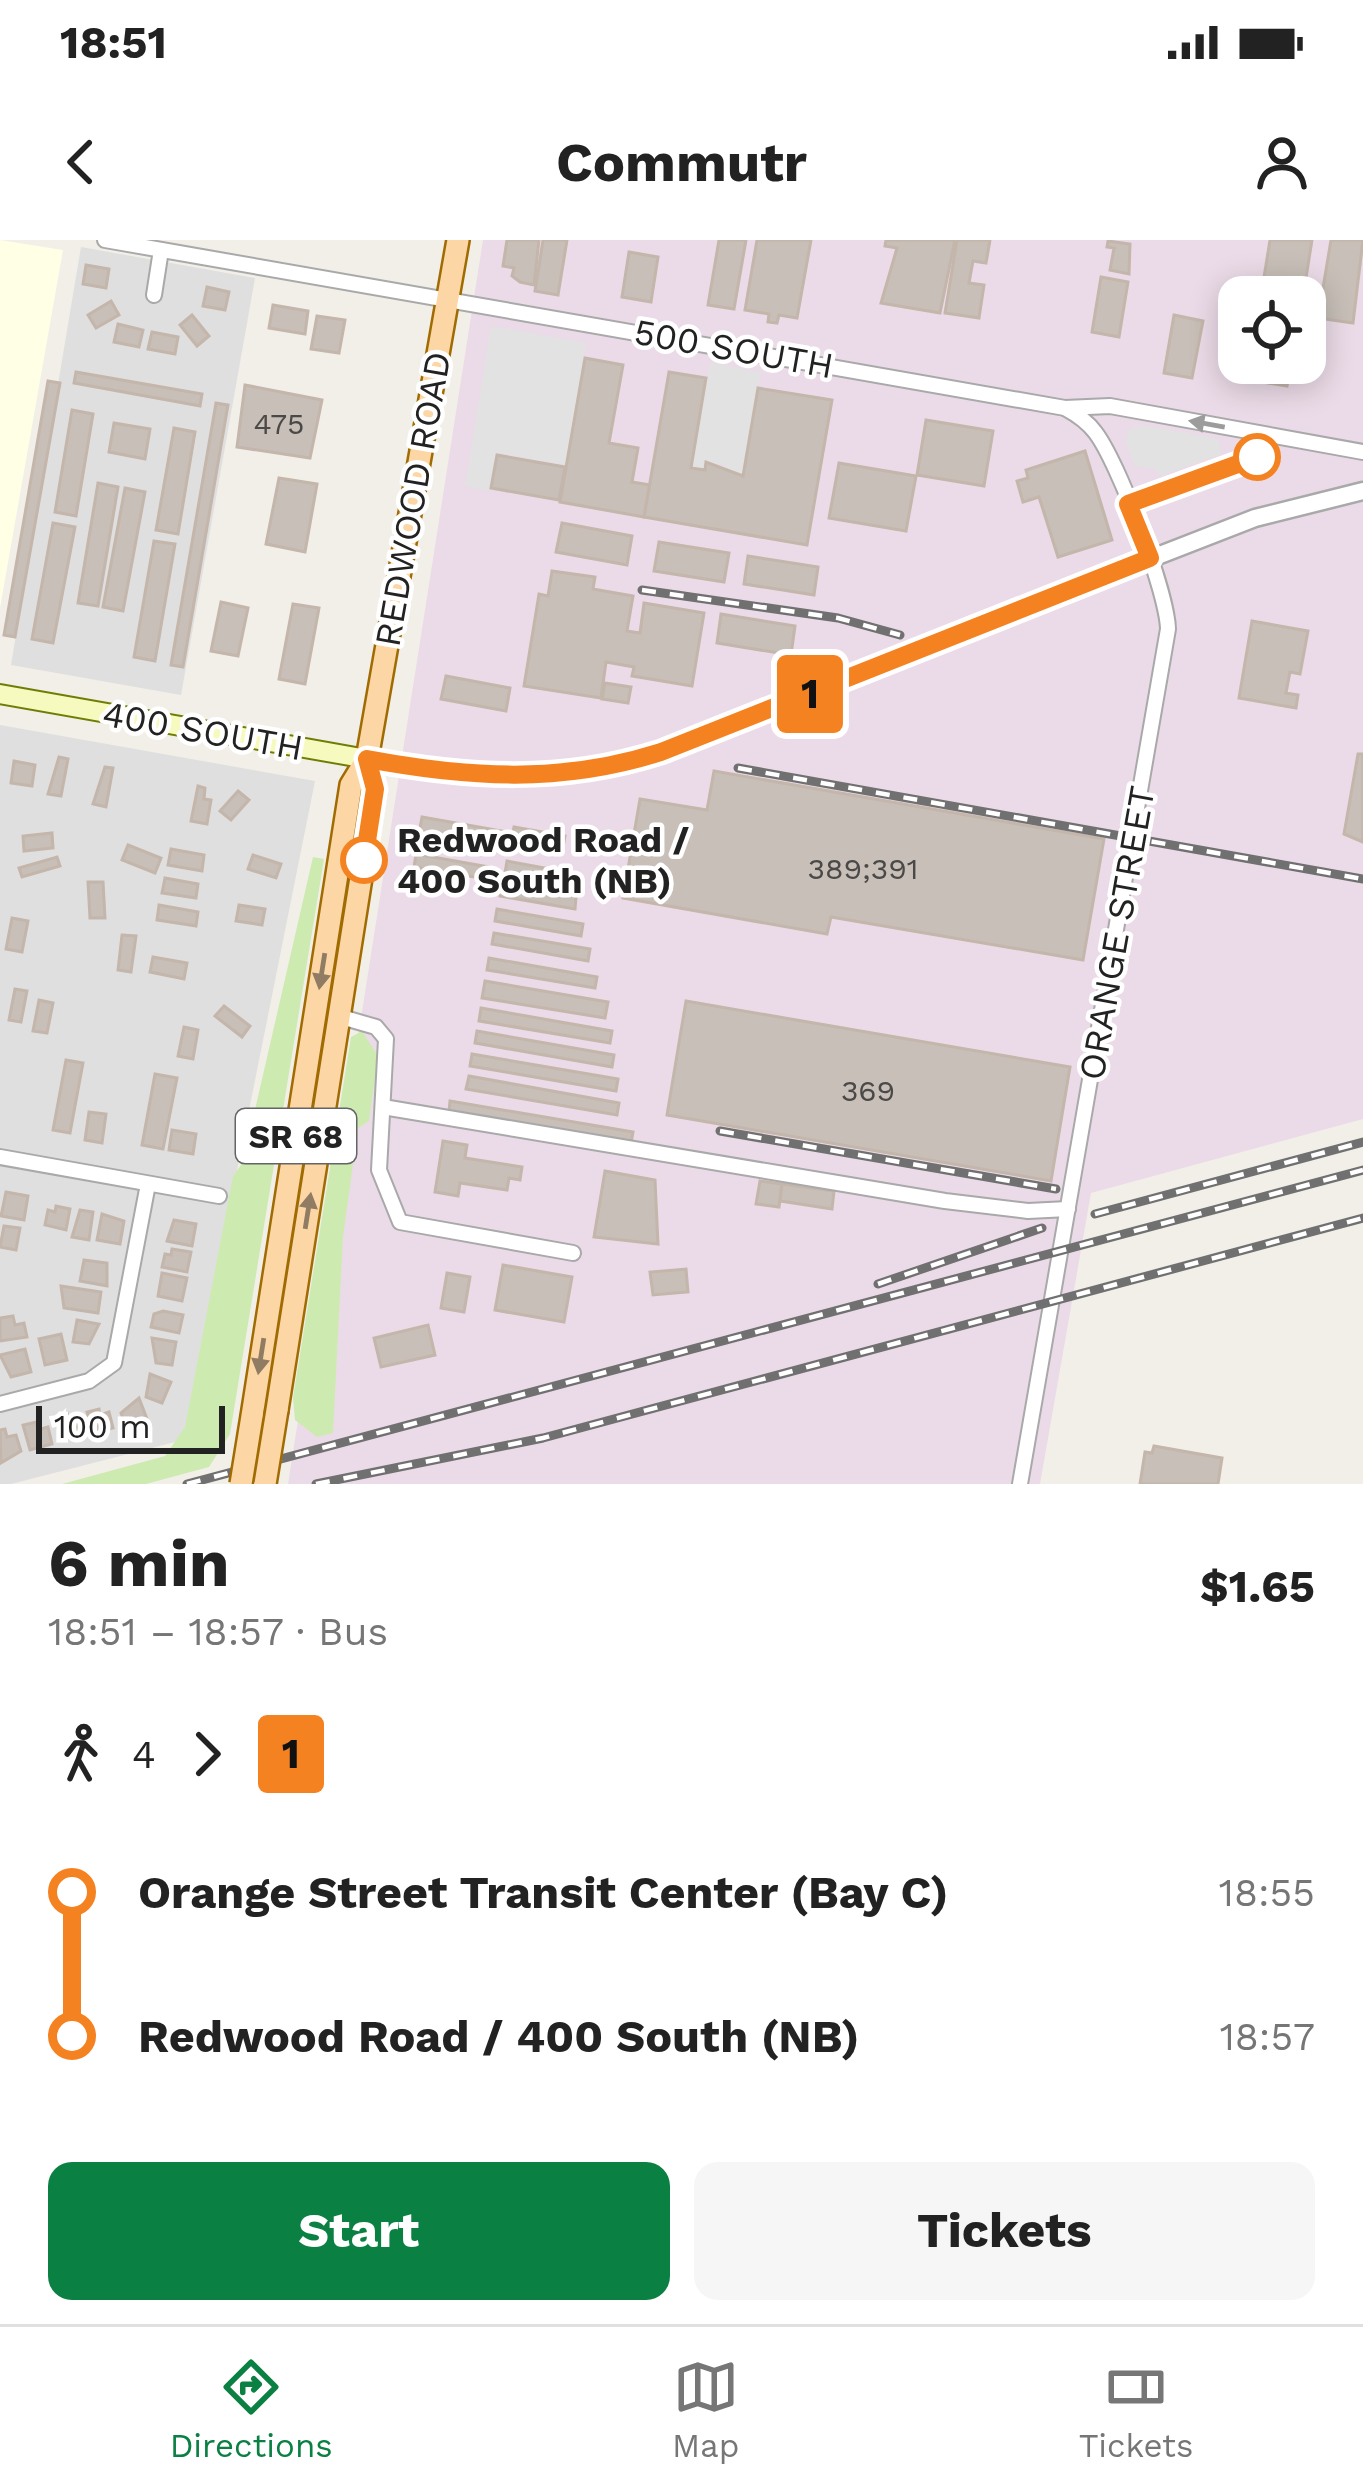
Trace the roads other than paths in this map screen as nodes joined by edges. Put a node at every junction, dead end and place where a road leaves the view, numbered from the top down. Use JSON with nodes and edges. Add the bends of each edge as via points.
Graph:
{"nodes":[{"id":1,"x":105,"y":240,"type":"edge"},
{"id":2,"x":458,"y":240,"type":"edge"},
{"id":3,"x":160,"y":250,"type":"junction"},
{"id":4,"x":154,"y":295,"type":"dead end"},
{"id":5,"x":448,"y":300,"type":"junction"},
{"id":6,"x":1065,"y":408,"type":"junction"},
{"id":7,"x":1363,"y":452,"type":"edge"},
{"id":8,"x":1363,"y":491,"type":"edge"},
{"id":9,"x":1150,"y":558,"type":"junction"},
{"id":10,"x":0,"y":694,"type":"edge"},
{"id":11,"x":367,"y":759,"type":"junction"},
{"id":12,"x":338,"y":1016,"type":"junction"},
{"id":13,"x":383,"y":1107,"type":"junction"},
{"id":14,"x":0,"y":1157,"type":"edge"},
{"id":15,"x":148,"y":1184,"type":"junction"},
{"id":16,"x":219,"y":1196,"type":"dead end"},
{"id":17,"x":1068,"y":1209,"type":"junction"},
{"id":18,"x":573,"y":1253,"type":"dead end"},
{"id":19,"x":0,"y":1405,"type":"edge"},
{"id":20,"x":241,"y":1484,"type":"edge"},
{"id":21,"x":265,"y":1484,"type":"edge"},
{"id":22,"x":1020,"y":1484,"type":"edge"}],
"edges":[{"from":1,"to":3,"type":"street","name":"500 SOUTH"},
{"from":2,"to":5,"type":"main road","name":"REDWOOD ROAD","number":"SR 68"},
{"from":3,"to":4,"type":"street"},
{"from":3,"to":5,"type":"street","name":"500 SOUTH"},
{"from":5,"to":6,"type":"street","name":"500 SOUTH"},
{"from":5,"to":11,"type":"main road","name":"REDWOOD ROAD","number":"SR 68"},
{"from":7,"to":6,"type":"street","name":"500 SOUTH","one_way":true,"via":[[1110,406]]},
{"from":6,"to":9,"type":"street","name":"ORANGE STREET","via":[[1102,441]]},
{"from":8,"to":9,"type":"street","name":"400 SOUTH","via":[[1275,511]]},
{"from":9,"to":11,"type":"street","name":"400 SOUTH","via":[[623,764],[520,778]]},
{"from":9,"to":17,"type":"street","name":"ORANGE STREET","via":[[1167,641]]},
{"from":10,"to":11,"type":"main road","name":"400 SOUTH"},
{"from":11,"to":12,"type":"main road","name":"REDWOOD ROAD","number":"SR 68","via":[[375,789]]},
{"from":11,"to":20,"type":"main road","name":"REDWOOD ROAD","number":"SR 68","one_way":true,"bridge":true,"via":[[351,785]]},
{"from":12,"to":13,"type":"street","via":[[376,1027],[386,1039]]},
{"from":21,"to":12,"type":"main road","name":"REDWOOD ROAD","number":"SR 68","one_way":true,"bridge":true},
{"from":13,"to":17,"type":"street","via":[[944,1201]]},
{"from":13,"to":18,"type":"street","via":[[379,1170],[400,1222]]},
{"from":14,"to":15,"type":"street"},
{"from":15,"to":16,"type":"street"},
{"from":15,"to":19,"type":"street","via":[[113,1363],[89,1381]]},
{"from":17,"to":22,"type":"street","name":"ORANGE STREET"}]}
